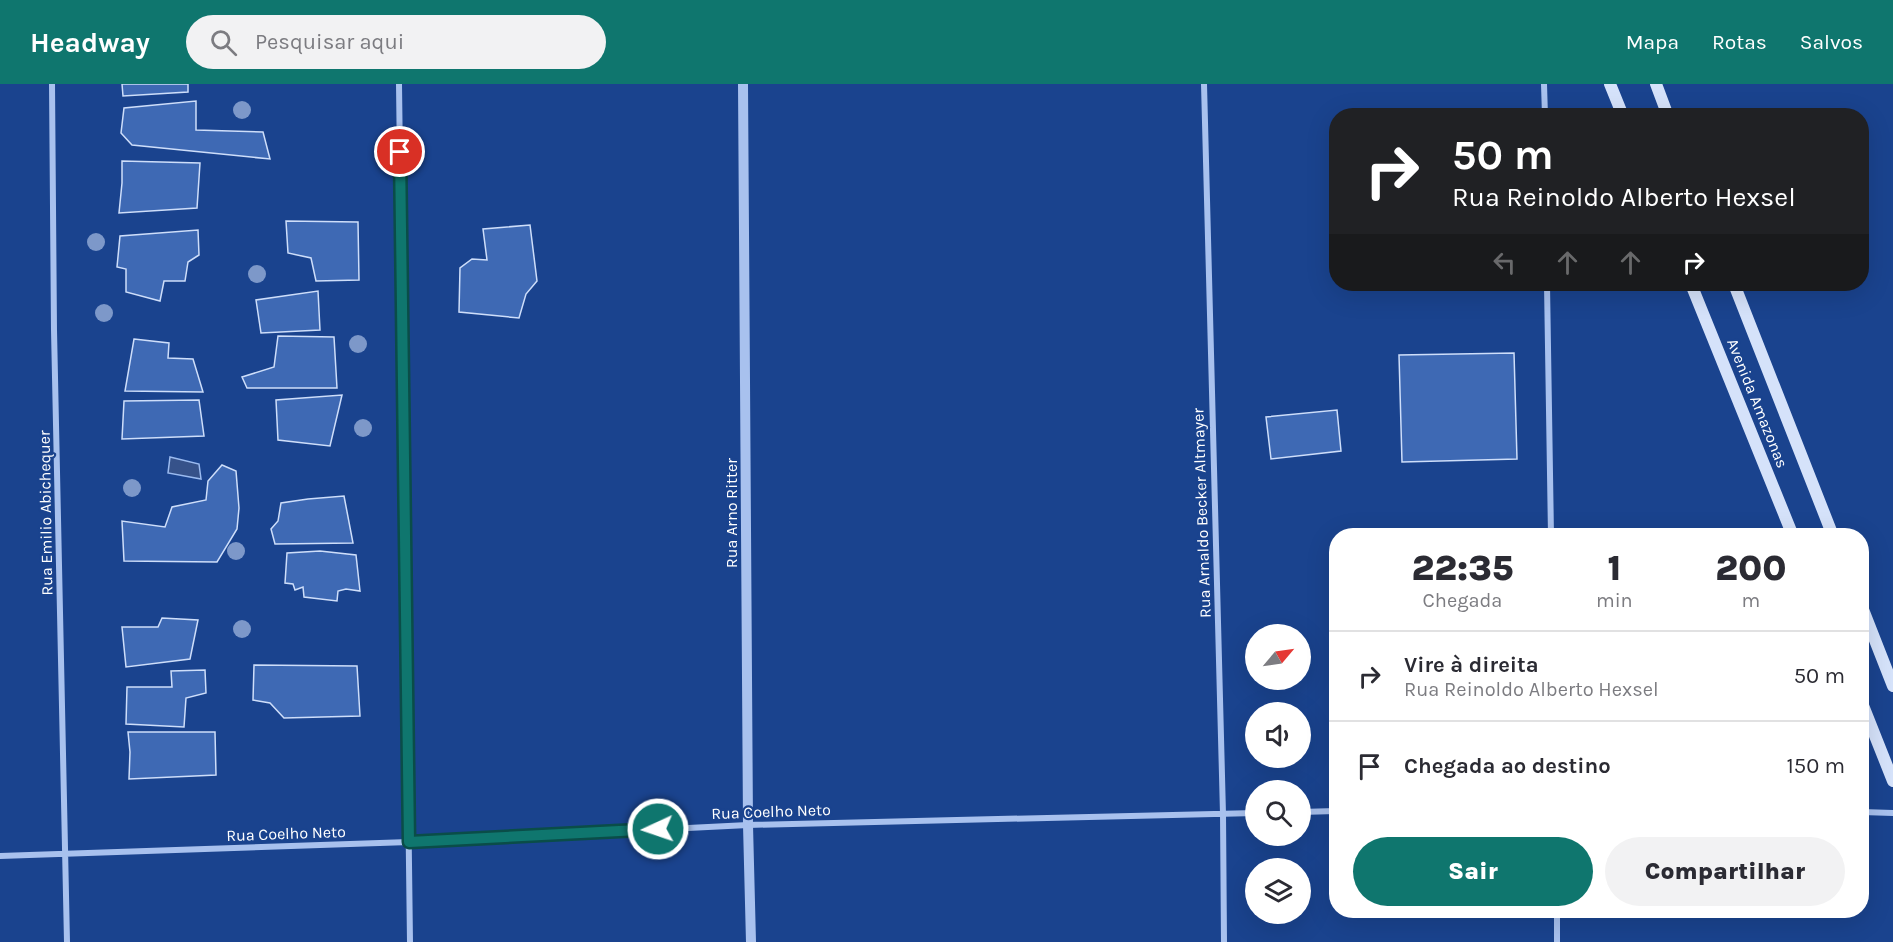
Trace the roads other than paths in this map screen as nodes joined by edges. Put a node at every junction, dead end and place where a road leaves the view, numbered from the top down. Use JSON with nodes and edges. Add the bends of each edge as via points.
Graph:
{"nodes":[{"id":1,"x":52,"y":84,"type":"edge"},
{"id":2,"x":399,"y":84,"type":"edge"},
{"id":3,"x":743,"y":84,"type":"edge"},
{"id":4,"x":1204,"y":84,"type":"edge"},
{"id":5,"x":1544,"y":84,"type":"edge"},
{"id":6,"x":1610,"y":84,"type":"edge"},
{"id":7,"x":1656,"y":84,"type":"edge"},
{"id":8,"x":1545,"y":108,"type":"edge"},
{"id":9,"x":1620,"y":108,"type":"edge"},
{"id":10,"x":1665,"y":108,"type":"edge"},
{"id":11,"x":1548,"y":291,"type":"edge"},
{"id":12,"x":1694,"y":291,"type":"edge"},
{"id":13,"x":1737,"y":291,"type":"edge"},
{"id":14,"x":1551,"y":528,"type":"edge"},
{"id":15,"x":1790,"y":528,"type":"edge"},
{"id":16,"x":1830,"y":528,"type":"edge"},
{"id":17,"x":1869,"y":625,"type":"edge"},
{"id":18,"x":1893,"y":687,"type":"edge"},
{"id":19,"x":1869,"y":721,"type":"edge"},
{"id":20,"x":1893,"y":781,"type":"edge"},
{"id":21,"x":1329,"y":811,"type":"edge"},
{"id":22,"x":1311,"y":812,"type":"edge"},
{"id":23,"x":1869,"y":812,"type":"edge"},
{"id":24,"x":1245,"y":813,"type":"edge"},
{"id":25,"x":1893,"y":813,"type":"edge"},
{"id":26,"x":1223,"y":814,"type":"junction"},
{"id":27,"x":748,"y":825,"type":"junction"},
{"id":28,"x":409,"y":842,"type":"junction"},
{"id":29,"x":66,"y":855,"type":"junction"},
{"id":30,"x":0,"y":856,"type":"edge"},
{"id":31,"x":1557,"y":918,"type":"edge"},
{"id":32,"x":67,"y":942,"type":"edge"},
{"id":33,"x":410,"y":942,"type":"edge"},
{"id":34,"x":751,"y":942,"type":"edge"},
{"id":35,"x":1224,"y":942,"type":"edge"},
{"id":36,"x":1557,"y":942,"type":"edge"}],
"edges":[{"from":1,"to":29,"type":"street","name":"Rua Emilio Abichequer"},
{"from":2,"to":28,"type":"street"},
{"from":3,"to":27,"type":"street","name":"Rua Arno Ritter"},
{"from":4,"to":26,"type":"street","name":"Rua Arnaldo Becker Altmayer"},
{"from":5,"to":8,"type":"street"},
{"from":6,"to":9,"type":"main road"},
{"from":7,"to":10,"type":"main road"},
{"from":11,"to":14,"type":"street"},
{"from":12,"to":15,"type":"main road","name":"Avenida Amazonas"},
{"from":13,"to":16,"type":"main road","name":"Avenida Amazonas"},
{"from":17,"to":18,"type":"main road"},
{"from":19,"to":20,"type":"main road"},
{"from":21,"to":22,"type":"street"},
{"from":23,"to":25,"type":"street"},
{"from":24,"to":26,"type":"street","name":"Rua Coelho Neto"},
{"from":26,"to":27,"type":"street","name":"Rua Coelho Neto"},
{"from":26,"to":35,"type":"street","name":"Rua Arnaldo Becker Altmayer"},
{"from":27,"to":28,"type":"street","name":"Rua Coelho Neto"},
{"from":27,"to":34,"type":"street","name":"Rua Arno Ritter"},
{"from":28,"to":29,"type":"street","name":"Rua Coelho Neto"},
{"from":28,"to":33,"type":"street"},
{"from":29,"to":30,"type":"street","name":"Rua Coelho Neto"},
{"from":29,"to":32,"type":"street","name":"Rua Emilio Abichequer"},
{"from":31,"to":36,"type":"street"}]}
